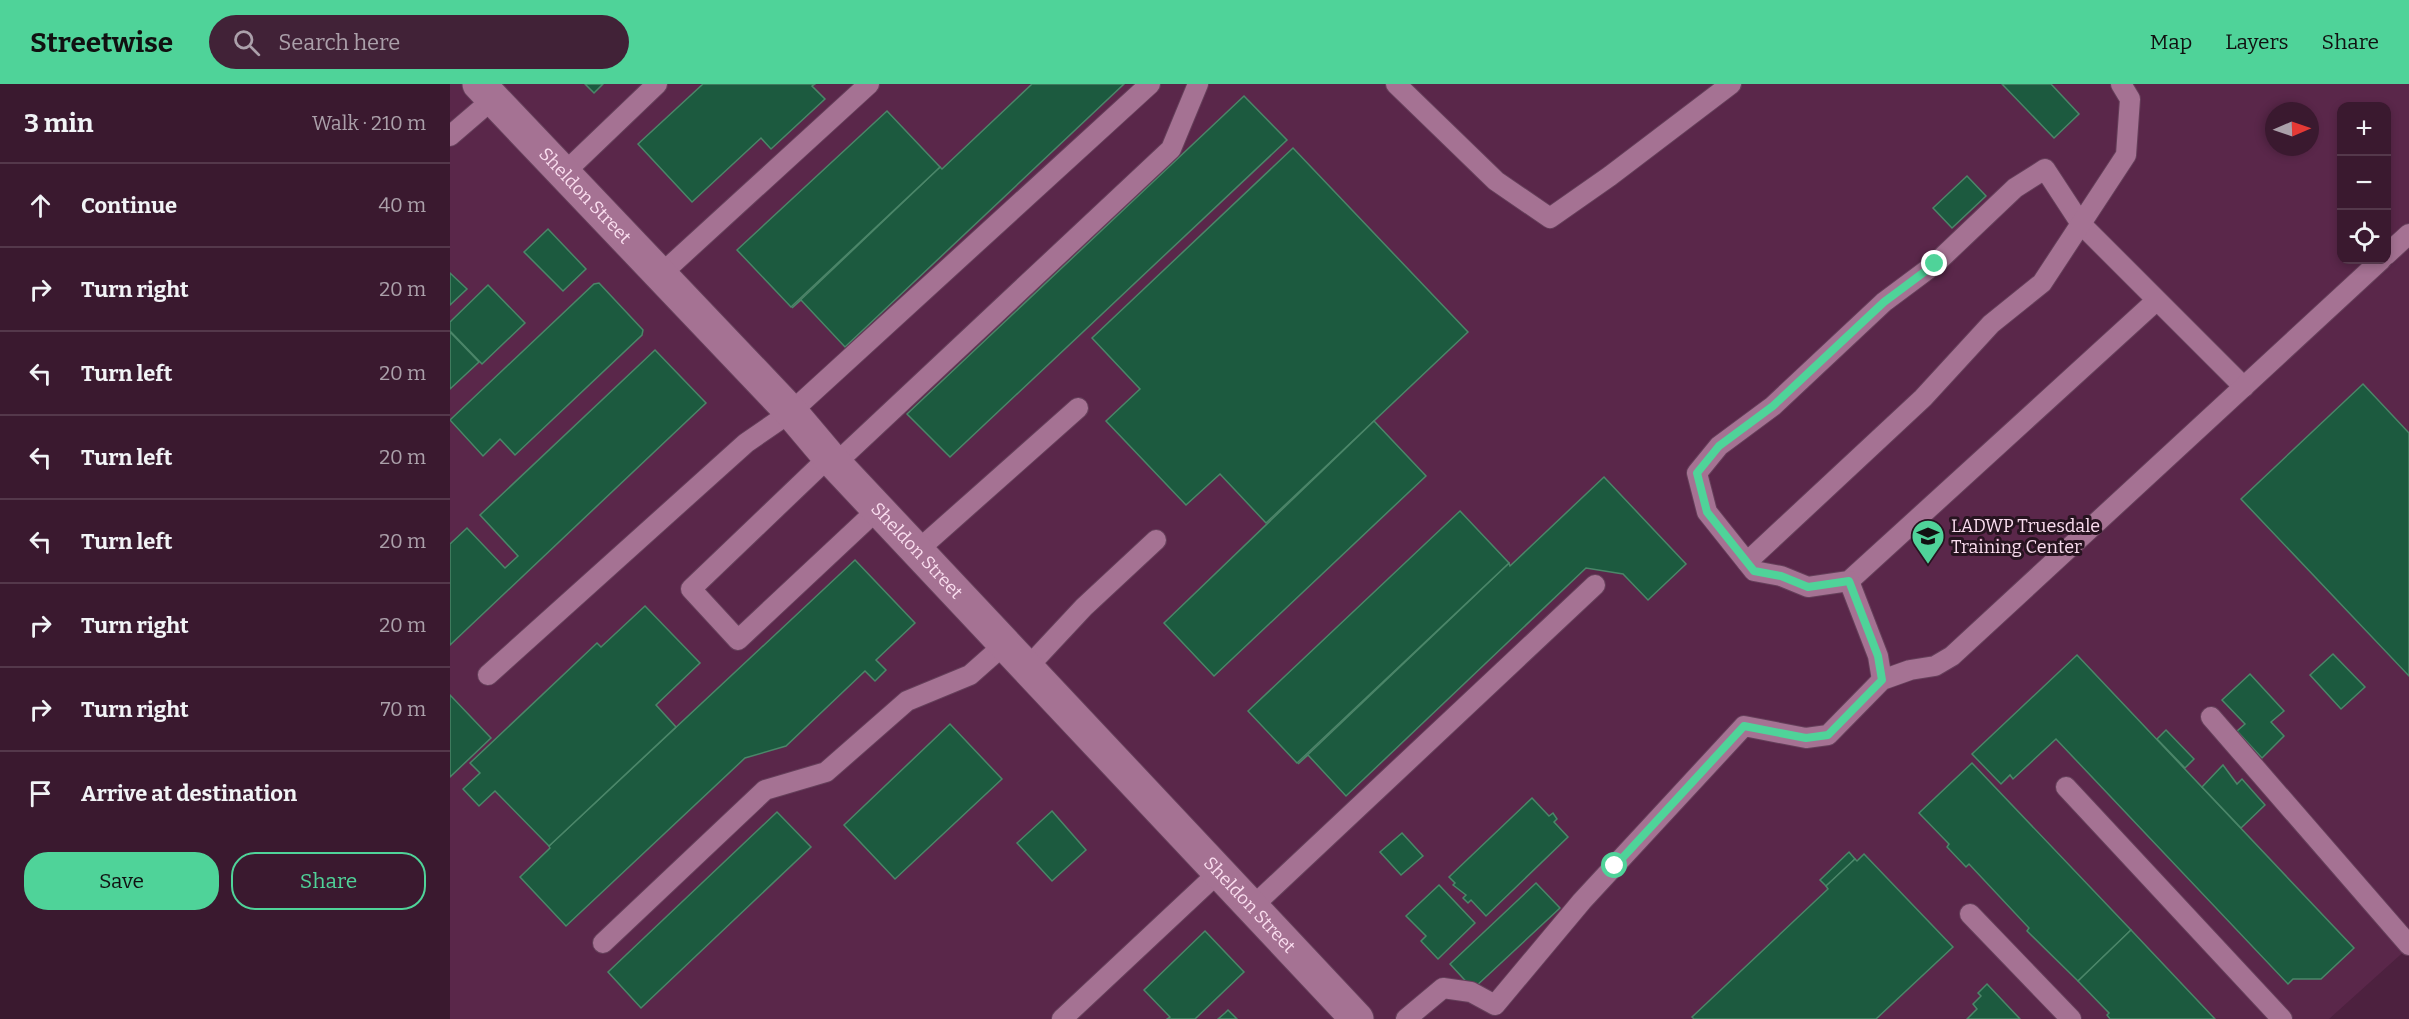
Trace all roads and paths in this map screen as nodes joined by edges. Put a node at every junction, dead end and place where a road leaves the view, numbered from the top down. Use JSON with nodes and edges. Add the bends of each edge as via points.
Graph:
{"nodes":[{"id":1,"x":657,"y":84,"type":"edge"},
{"id":2,"x":869,"y":84,"type":"edge"},
{"id":3,"x":1150,"y":84,"type":"edge"},
{"id":4,"x":1198,"y":84,"type":"edge"},
{"id":5,"x":1396,"y":84,"type":"edge"},
{"id":6,"x":1731,"y":84,"type":"edge"},
{"id":7,"x":2121,"y":84,"type":"edge"},
{"id":8,"x":486,"y":92,"type":"edge"},
{"id":9,"x":450,"y":136,"type":"edge"},
{"id":10,"x":563,"y":174,"type":"junction"},
{"id":11,"x":2081,"y":224,"type":"junction"},
{"id":12,"x":2409,"y":234,"type":"edge"},
{"id":13,"x":2391,"y":250,"type":"edge"},
{"id":14,"x":2377,"y":264,"type":"edge"},
{"id":15,"x":659,"y":276,"type":"junction"},
{"id":16,"x":2157,"y":300,"type":"junction"},
{"id":17,"x":2244,"y":387,"type":"junction"},
{"id":18,"x":1078,"y":408,"type":"dead end"},
{"id":19,"x":791,"y":412,"type":"junction"},
{"id":20,"x":832,"y":460,"type":"junction"},
{"id":21,"x":878,"y":509,"type":"junction"},
{"id":22,"x":1156,"y":540,"type":"dead end"},
{"id":23,"x":917,"y":551,"type":"junction"},
{"id":24,"x":1747,"y":562,"type":"junction"},
{"id":25,"x":1849,"y":581,"type":"junction"},
{"id":26,"x":1595,"y":585,"type":"dead end"},
{"id":27,"x":1005,"y":644,"type":"junction"},
{"id":28,"x":1027,"y":668,"type":"junction"},
{"id":29,"x":488,"y":675,"type":"dead end"},
{"id":30,"x":1882,"y":680,"type":"junction"},
{"id":31,"x":2211,"y":717,"type":"dead end"},
{"id":32,"x":2066,"y":787,"type":"dead end"},
{"id":33,"x":1219,"y":872,"type":"junction"},
{"id":34,"x":1252,"y":907,"type":"junction"},
{"id":35,"x":1970,"y":914,"type":"dead end"},
{"id":36,"x":603,"y":943,"type":"dead end"},
{"id":37,"x":2409,"y":945,"type":"edge"},
{"id":38,"x":1062,"y":1019,"type":"edge"},
{"id":39,"x":1357,"y":1019,"type":"edge"},
{"id":40,"x":1406,"y":1019,"type":"edge"},
{"id":41,"x":2071,"y":1019,"type":"edge"},
{"id":42,"x":2282,"y":1019,"type":"edge"}],
"edges":[{"from":1,"to":10,"type":"lane"},
{"from":2,"to":15,"type":"lane"},
{"from":3,"to":19,"type":"lane"},
{"from":4,"to":20,"type":"lane","via":[[1171,149]]},
{"from":5,"to":6,"type":"lane","via":[[1497,181],[1550,218]]},
{"from":7,"to":11,"type":"lane","via":[[2130,99],[2126,155]]},
{"from":8,"to":9,"type":"lane"},
{"from":8,"to":10,"type":"main road","name":"Sheldon Street"},
{"from":10,"to":15,"type":"main road","name":"Sheldon Street"},
{"from":11,"to":16,"type":"lane"},
{"from":11,"to":24,"type":"lane","via":[[2042,283],[1991,324],[1923,398]]},
{"from":11,"to":24,"type":"lane","via":[[2045,169],[2015,188],[1773,406],[1719,446],[1697,473],[1707,512]]},
{"from":12,"to":13,"type":"lane"},
{"from":14,"to":17,"type":"lane"},
{"from":15,"to":19,"type":"main road","name":"Sheldon Street"},
{"from":16,"to":17,"type":"lane"},
{"from":16,"to":25,"type":"lane"},
{"from":17,"to":30,"type":"lane","via":[[1952,656],[1935,666]]},
{"from":18,"to":23,"type":"lane"},
{"from":19,"to":20,"type":"main road","name":"Sheldon Street"},
{"from":19,"to":29,"type":"lane","via":[[746,442]]},
{"from":20,"to":21,"type":"main road","name":"Sheldon Street"},
{"from":20,"to":21,"type":"lane","via":[[692,589],[738,640]]},
{"from":21,"to":23,"type":"main road","name":"Sheldon Street"},
{"from":22,"to":28,"type":"lane"},
{"from":23,"to":27,"type":"main road","name":"Sheldon Street"},
{"from":24,"to":25,"type":"lane","via":[[1754,571],[1808,587]]},
{"from":25,"to":30,"type":"lane","via":[[1878,656]]},
{"from":26,"to":34,"type":"lane"},
{"from":27,"to":28,"type":"main road","name":"Sheldon Street"},
{"from":27,"to":36,"type":"lane","via":[[970,675],[907,701],[826,772],[765,790]]},
{"from":28,"to":33,"type":"main road","name":"Sheldon Street"},
{"from":30,"to":40,"type":"lane","via":[[1828,735],[1806,738],[1744,726],[1582,901],[1495,1005],[1471,992],[1443,987]]},
{"from":31,"to":37,"type":"lane"},
{"from":32,"to":42,"type":"lane"},
{"from":33,"to":34,"type":"main road","name":"Sheldon Street"},
{"from":33,"to":38,"type":"lane"},
{"from":34,"to":39,"type":"main road","name":"Sheldon Street"},
{"from":35,"to":41,"type":"lane"}]}
